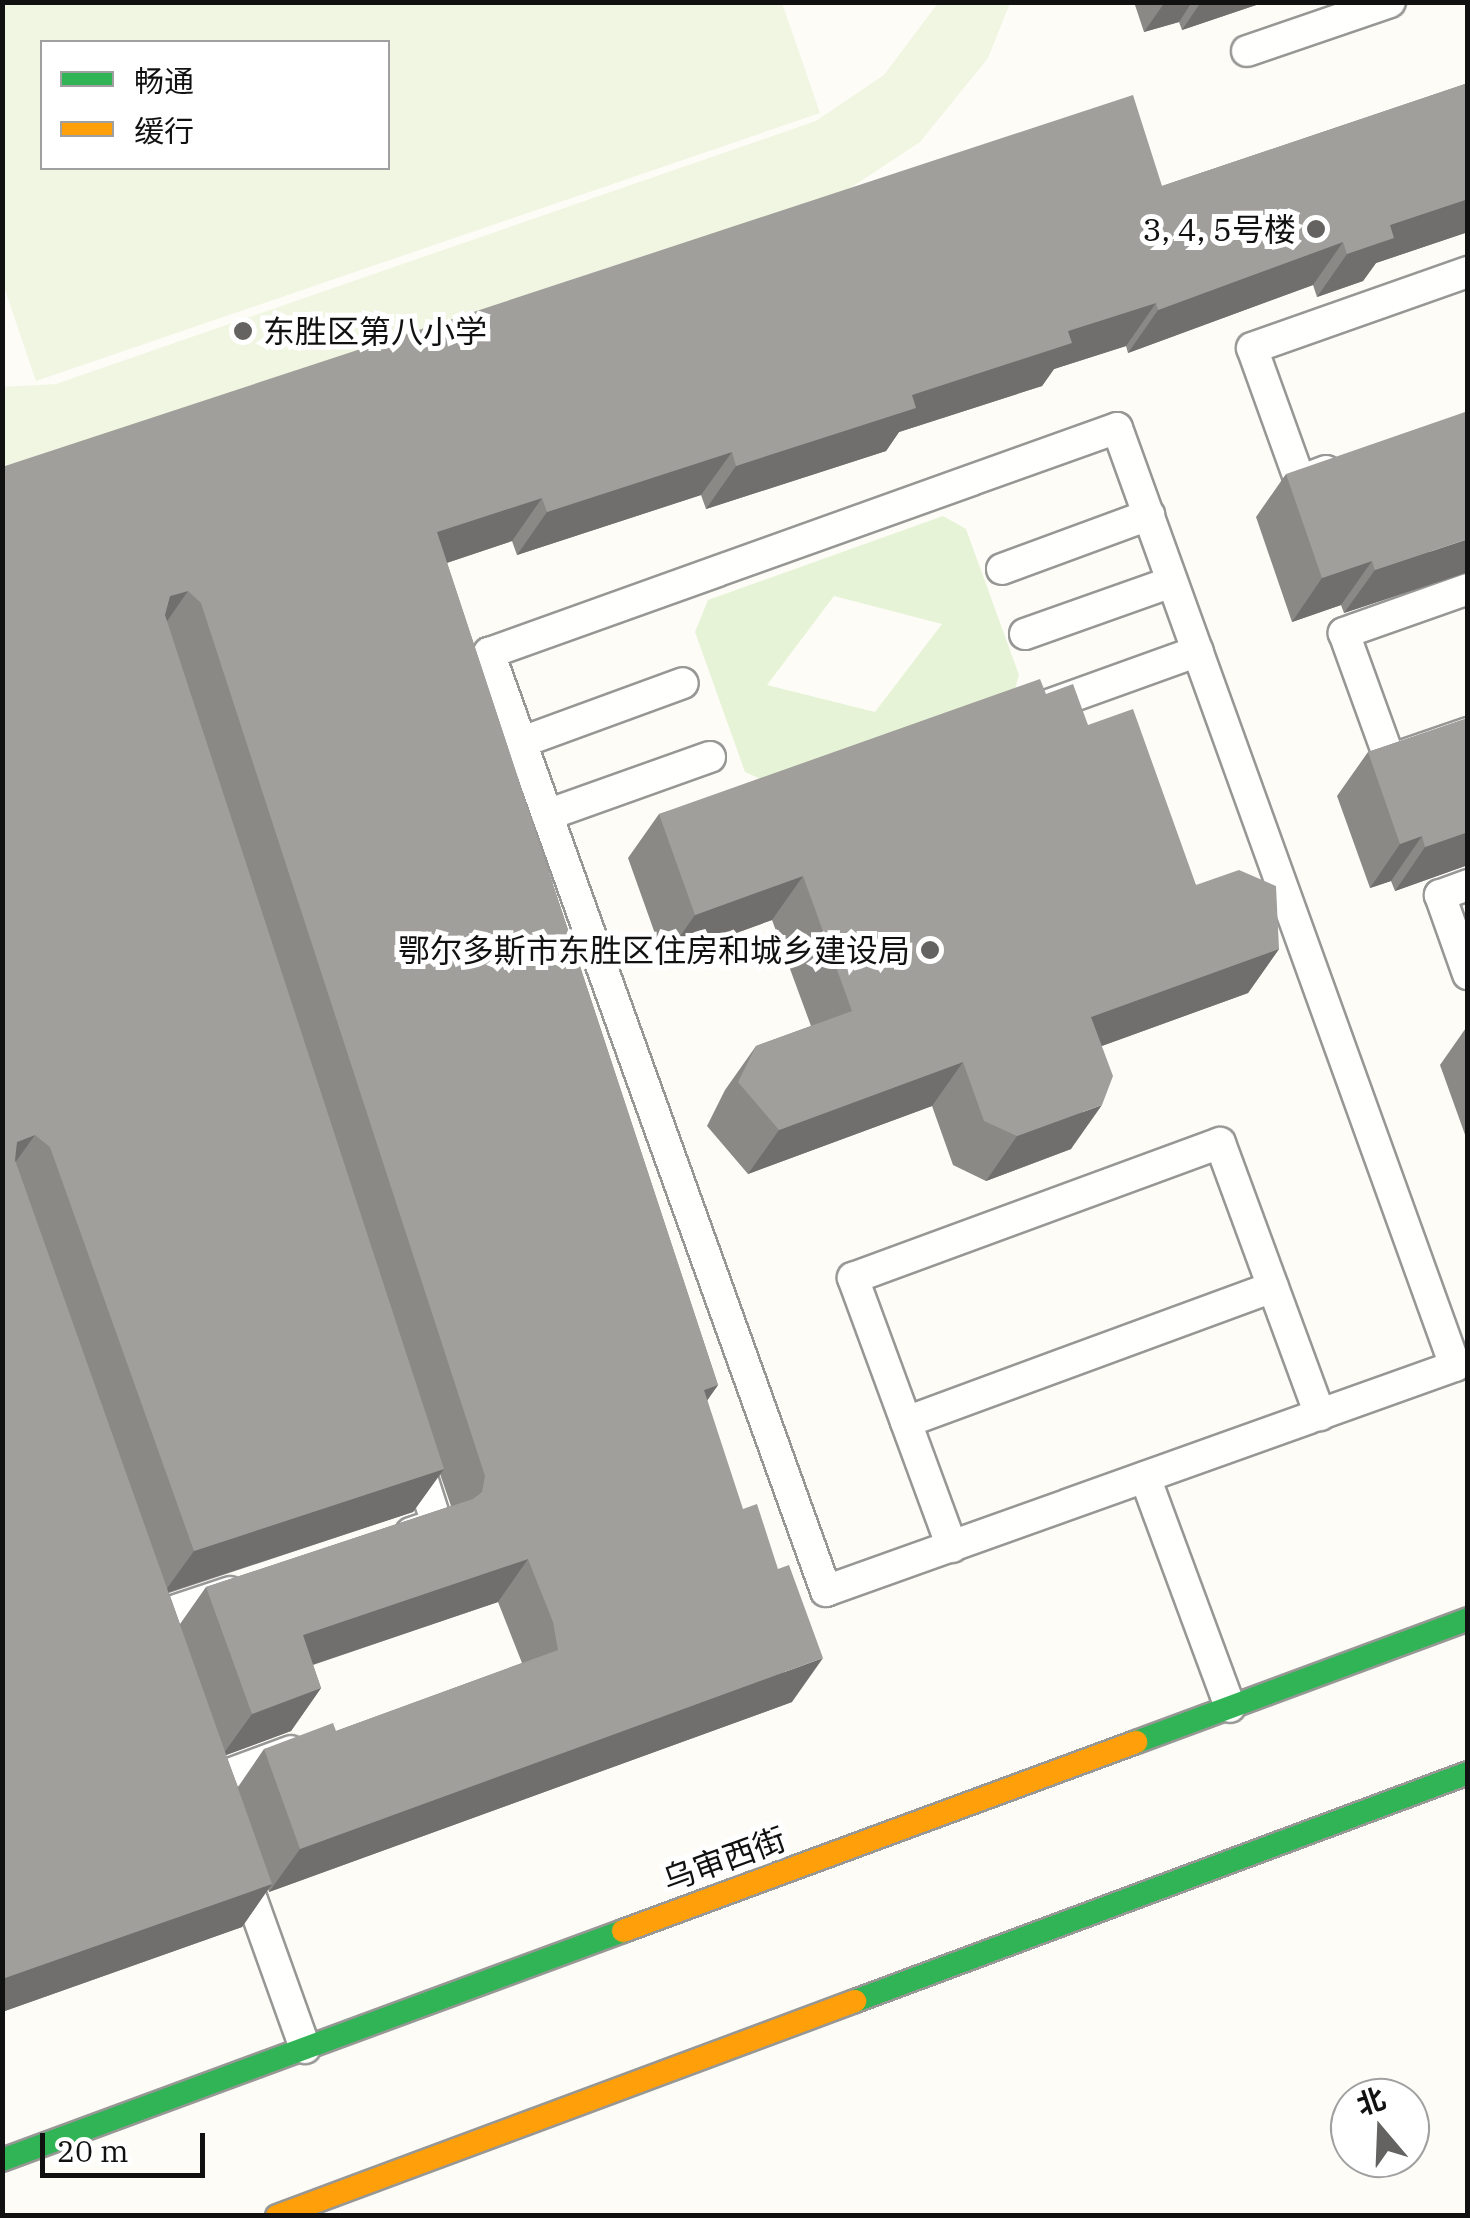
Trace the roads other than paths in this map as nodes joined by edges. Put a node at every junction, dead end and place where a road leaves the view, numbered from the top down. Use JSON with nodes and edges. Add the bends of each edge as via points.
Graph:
{"nodes":[{"id":1,"x":1390,"y":2,"type":"edge"},
{"id":2,"x":1247,"y":51,"type":"dead end"},
{"id":3,"x":1468,"y":272,"type":"edge"},
{"id":4,"x":1356,"y":461,"type":"edge"},
{"id":5,"x":1149,"y":515,"type":"junction"},
{"id":6,"x":1002,"y":568,"type":"dead end"},
{"id":7,"x":1172,"y":582,"type":"junction"},
{"id":8,"x":1468,"y":589,"type":"edge"},
{"id":9,"x":1025,"y":634,"type":"dead end"},
{"id":10,"x":1198,"y":651,"type":"junction"},
{"id":11,"x":683,"y":683,"type":"dead end"},
{"id":12,"x":1051,"y":704,"type":"edge"},
{"id":13,"x":1468,"y":732,"type":"edge"},
{"id":14,"x":522,"y":742,"type":"junction"},
{"id":15,"x":710,"y":757,"type":"dead end"},
{"id":16,"x":548,"y":815,"type":"junction"},
{"id":17,"x":1468,"y":885,"type":"edge"},
{"id":18,"x":1468,"y":974,"type":"edge"},
{"id":19,"x":1273,"y":1287,"type":"junction"},
{"id":20,"x":1320,"y":1414,"type":"junction"},
{"id":21,"x":906,"y":1422,"type":"junction"},
{"id":22,"x":406,"y":1429,"type":"edge"},
{"id":23,"x":1146,"y":1478,"type":"junction"},
{"id":24,"x":384,"y":1542,"type":"edge"},
{"id":25,"x":952,"y":1547,"type":"junction"},
{"id":26,"x":139,"y":1581,"type":"edge"},
{"id":27,"x":259,"y":1582,"type":"edge"},
{"id":28,"x":152,"y":1618,"type":"junction"},
{"id":29,"x":1468,"y":1619,"type":"edge"},
{"id":30,"x":165,"y":1654,"type":"edge"},
{"id":31,"x":1230,"y":1707,"type":"junction"},
{"id":32,"x":320,"y":1740,"type":"edge"},
{"id":33,"x":197,"y":1745,"type":"edge"},
{"id":34,"x":1468,"y":1773,"type":"edge"},
{"id":35,"x":210,"y":1781,"type":"junction"},
{"id":36,"x":222,"y":1817,"type":"edge"},
{"id":37,"x":235,"y":1852,"type":"edge"},
{"id":38,"x":305,"y":2048,"type":"junction"},
{"id":39,"x":2,"y":2160,"type":"edge"},
{"id":40,"x":276,"y":2216,"type":"edge"}],
"edges":[{"from":1,"to":2,"type":"lane"},
{"from":3,"to":4,"type":"lane","via":[[1252,348],[1300,481]]},
{"from":5,"to":6,"type":"lane"},
{"from":5,"to":7,"type":"lane"},
{"from":5,"to":14,"type":"lane","via":[[1117,428],[489,652]]},
{"from":7,"to":9,"type":"lane"},
{"from":7,"to":10,"type":"lane"},
{"from":8,"to":13,"type":"lane","via":[[1344,633],[1390,760]]},
{"from":10,"to":12,"type":"lane"},
{"from":10,"to":20,"type":"lane","via":[[1454,1366]]},
{"from":11,"to":14,"type":"lane"},
{"from":14,"to":16,"type":"lane"},
{"from":15,"to":16,"type":"lane"},
{"from":16,"to":25,"type":"lane","via":[[826,1591]]},
{"from":17,"to":18,"type":"lane","via":[[1440,895]]},
{"from":19,"to":20,"type":"lane"},
{"from":19,"to":21,"type":"lane"},
{"from":19,"to":21,"type":"lane","via":[[1220,1143],[853,1278]]},
{"from":20,"to":23,"type":"lane"},
{"from":21,"to":25,"type":"lane"},
{"from":22,"to":24,"type":"lane","via":[[438,1524]]},
{"from":23,"to":25,"type":"lane"},
{"from":23,"to":31,"type":"lane"},
{"from":26,"to":28,"type":"lane"},
{"from":27,"to":28,"type":"lane"},
{"from":28,"to":30,"type":"lane"},
{"from":29,"to":31,"type":"main road","name":"乌审西街"},
{"from":31,"to":38,"type":"main road","name":"乌审西街"},
{"from":32,"to":35,"type":"lane"},
{"from":33,"to":35,"type":"lane"},
{"from":34,"to":40,"type":"main road"},
{"from":35,"to":36,"type":"lane"},
{"from":37,"to":38,"type":"lane"},
{"from":38,"to":39,"type":"main road","name":"乌审西街"}]}
